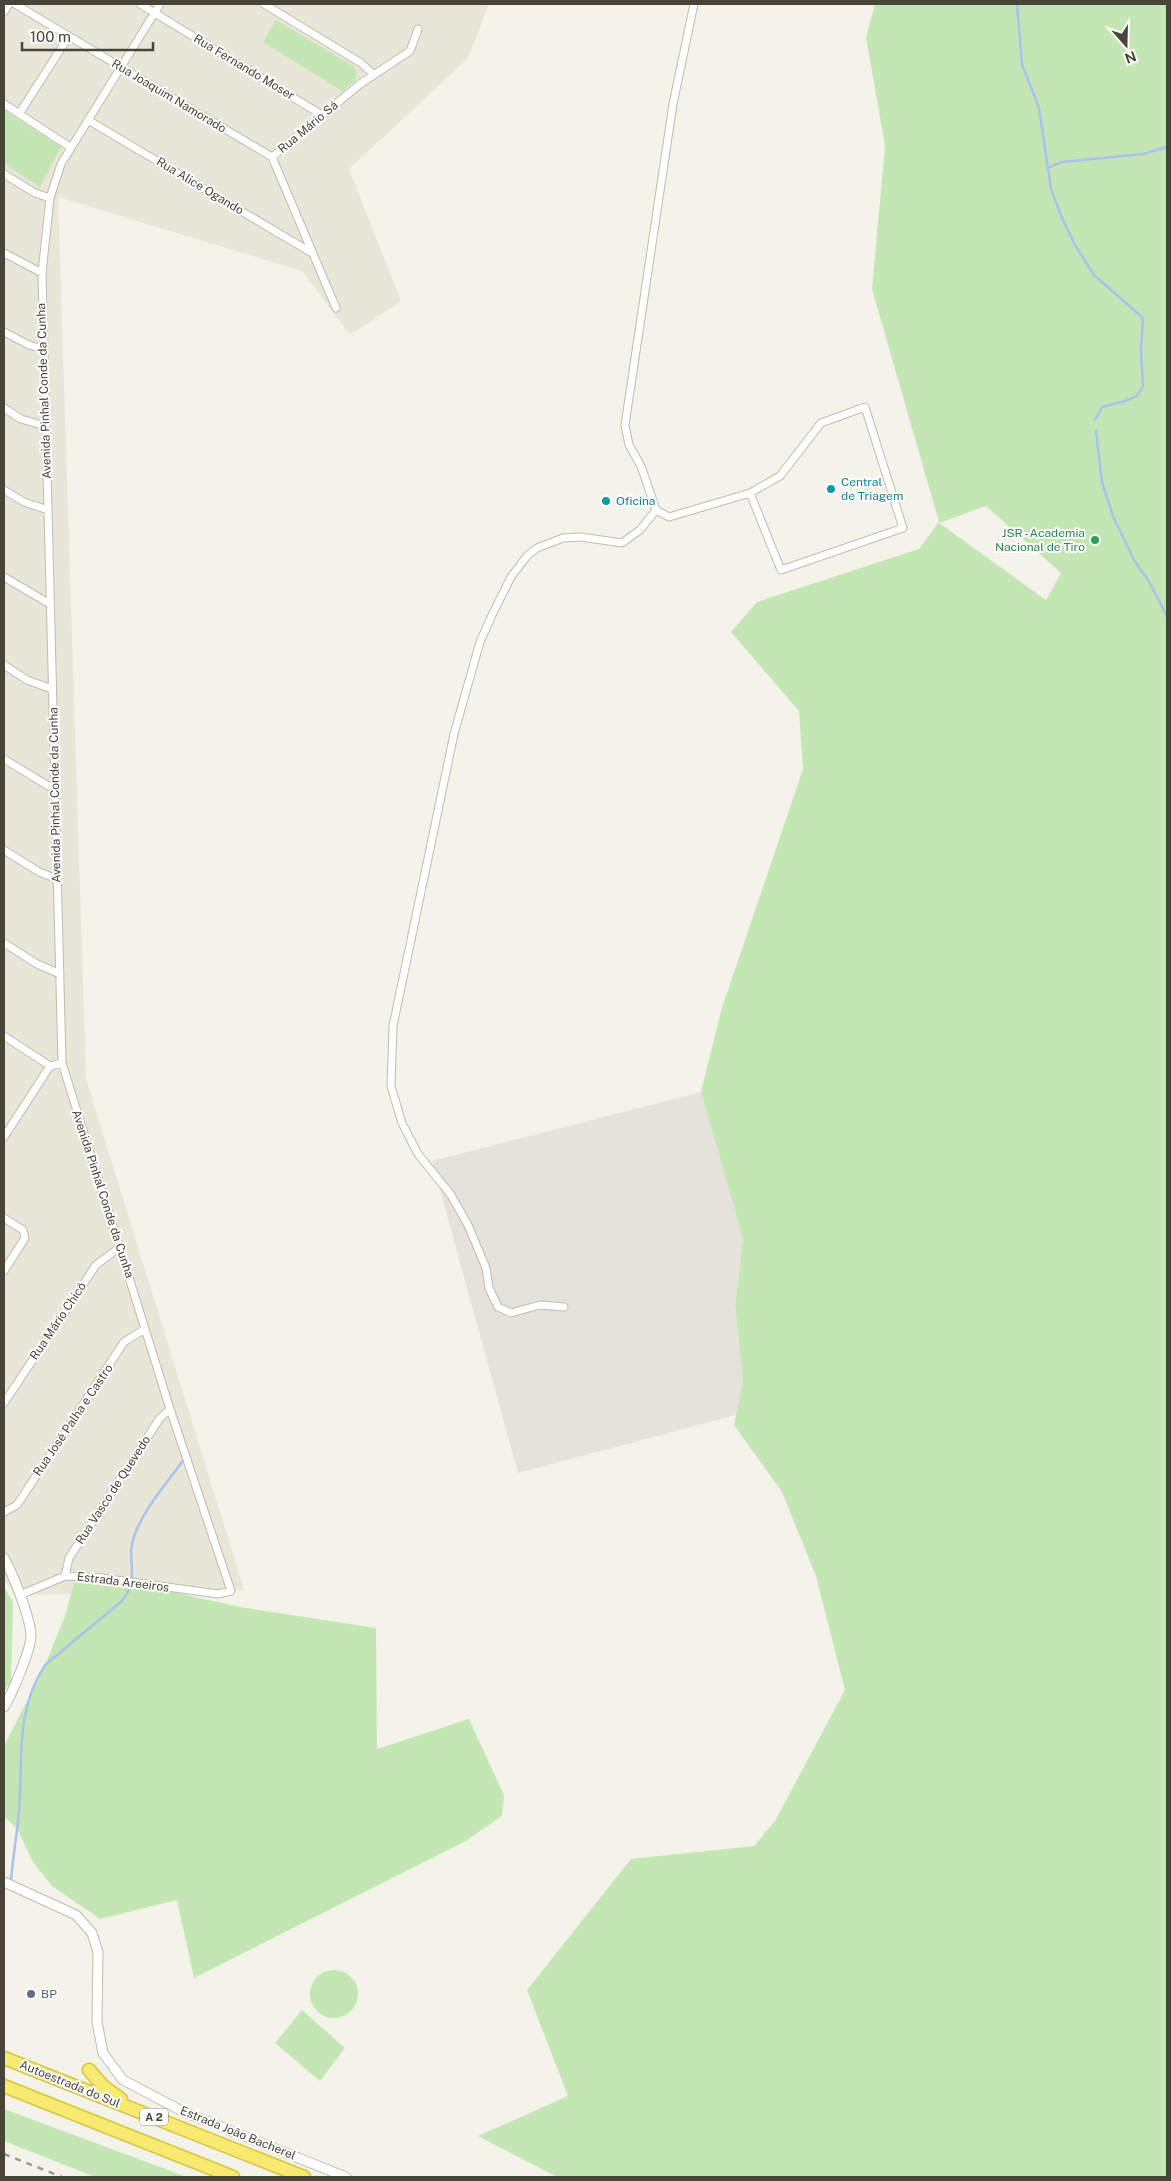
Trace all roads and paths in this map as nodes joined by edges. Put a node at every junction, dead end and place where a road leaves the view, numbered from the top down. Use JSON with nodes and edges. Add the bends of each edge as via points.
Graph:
{"nodes":[{"id":1,"x":9,"y":4,"type":"edge"},
{"id":2,"x":16,"y":4,"type":"edge"},
{"id":3,"x":140,"y":4,"type":"edge"},
{"id":4,"x":160,"y":4,"type":"edge"},
{"id":5,"x":264,"y":4,"type":"edge"},
{"id":6,"x":694,"y":4,"type":"edge"},
{"id":7,"x":4,"y":12,"type":"edge"},
{"id":8,"x":154,"y":12,"type":"junction"},
{"id":9,"x":418,"y":29,"type":"dead end"},
{"id":10,"x":69,"y":36,"type":"junction"},
{"id":11,"x":120,"y":67,"type":"junction"},
{"id":12,"x":373,"y":74,"type":"junction"},
{"id":13,"x":4,"y":104,"type":"edge"},
{"id":14,"x":18,"y":114,"type":"junction"},
{"id":15,"x":322,"y":114,"type":"junction"},
{"id":16,"x":88,"y":120,"type":"junction"},
{"id":17,"x":70,"y":147,"type":"junction"},
{"id":18,"x":272,"y":157,"type":"junction"},
{"id":19,"x":4,"y":174,"type":"edge"},
{"id":20,"x":50,"y":198,"type":"junction"},
{"id":21,"x":4,"y":253,"type":"edge"},
{"id":22,"x":312,"y":253,"type":"junction"},
{"id":23,"x":42,"y":273,"type":"junction"},
{"id":24,"x":336,"y":308,"type":"dead end"},
{"id":25,"x":4,"y":332,"type":"edge"},
{"id":26,"x":43,"y":348,"type":"junction"},
{"id":27,"x":4,"y":408,"type":"edge"},
{"id":28,"x":45,"y":426,"type":"junction"},
{"id":29,"x":4,"y":490,"type":"edge"},
{"id":30,"x":750,"y":493,"type":"junction"},
{"id":31,"x":48,"y":510,"type":"junction"},
{"id":32,"x":656,"y":510,"type":"junction"},
{"id":33,"x":4,"y":577,"type":"edge"},
{"id":34,"x":50,"y":604,"type":"junction"},
{"id":35,"x":4,"y":665,"type":"edge"},
{"id":36,"x":52,"y":689,"type":"junction"},
{"id":37,"x":4,"y":759,"type":"edge"},
{"id":38,"x":55,"y":790,"type":"junction"},
{"id":39,"x":4,"y":850,"type":"edge"},
{"id":40,"x":57,"y":879,"type":"junction"},
{"id":41,"x":4,"y":943,"type":"edge"},
{"id":42,"x":60,"y":974,"type":"junction"},
{"id":43,"x":4,"y":1036,"type":"edge"},
{"id":44,"x":62,"y":1064,"type":"junction"},
{"id":45,"x":50,"y":1066,"type":"junction"},
{"id":46,"x":5,"y":1132,"type":"edge"},
{"id":47,"x":4,"y":1218,"type":"edge"},
{"id":48,"x":120,"y":1246,"type":"junction"},
{"id":49,"x":4,"y":1271,"type":"edge"},
{"id":50,"x":564,"y":1307,"type":"dead end"},
{"id":51,"x":145,"y":1329,"type":"junction"},
{"id":52,"x":4,"y":1403,"type":"edge"},
{"id":53,"x":170,"y":1409,"type":"junction"},
{"id":54,"x":4,"y":1512,"type":"edge"},
{"id":55,"x":4,"y":1558,"type":"edge"},
{"id":56,"x":64,"y":1576,"type":"junction"},
{"id":57,"x":230,"y":1591,"type":"joint"},
{"id":58,"x":20,"y":1595,"type":"junction"},
{"id":59,"x":4,"y":1707,"type":"edge"},
{"id":60,"x":4,"y":1882,"type":"edge"},
{"id":61,"x":4,"y":2058,"type":"edge"},
{"id":62,"x":89,"y":2070,"type":"dead end"},
{"id":63,"x":4,"y":2086,"type":"edge"},
{"id":64,"x":156,"y":2118,"type":"junction"},
{"id":65,"x":233,"y":2177,"type":"edge"},
{"id":66,"x":304,"y":2177,"type":"edge"},
{"id":67,"x":346,"y":2177,"type":"edge"}],
"edges":[{"from":1,"to":7,"type":"street"},
{"from":2,"to":10,"type":"street","name":"Rua Joaquim Namorado"},
{"from":3,"to":8,"type":"street","name":"Rua Fernando Moser"},
{"from":4,"to":8,"type":"street","name":"Avenida Pinhal Conde da Cunha"},
{"from":5,"to":12,"type":"street"},
{"from":6,"to":32,"type":"street","via":[[673,104],[625,425],[629,445],[641,466]]},
{"from":8,"to":11,"type":"street","name":"Avenida Pinhal Conde da Cunha"},
{"from":8,"to":15,"type":"street","name":"Rua Fernando Moser"},
{"from":9,"to":12,"type":"street","name":"Rua Mário Sá","via":[[410,51]]},
{"from":10,"to":11,"type":"street","name":"Rua Joaquim Namorado"},
{"from":10,"to":14,"type":"street"},
{"from":11,"to":16,"type":"street","name":"Avenida Pinhal Conde da Cunha"},
{"from":11,"to":18,"type":"street","name":"Rua Joaquim Namorado"},
{"from":12,"to":15,"type":"street","name":"Rua Mário Sá"},
{"from":13,"to":14,"type":"street"},
{"from":14,"to":17,"type":"street"},
{"from":15,"to":18,"type":"street","name":"Rua Mário Sá"},
{"from":16,"to":17,"type":"street","name":"Avenida Pinhal Conde da Cunha"},
{"from":16,"to":22,"type":"street","name":"Rua Alice Ogando"},
{"from":17,"to":20,"type":"street","name":"Avenida Pinhal Conde da Cunha"},
{"from":18,"to":22,"type":"street","name":"Rua Mário Sá"},
{"from":19,"to":20,"type":"street","via":[[35,193]]},
{"from":20,"to":23,"type":"street","name":"Avenida Pinhal Conde da Cunha"},
{"from":21,"to":23,"type":"street"},
{"from":22,"to":24,"type":"street","name":"Rua Mário Sá"},
{"from":23,"to":26,"type":"street","name":"Avenida Pinhal Conde da Cunha"},
{"from":25,"to":26,"type":"street","via":[[29,345]]},
{"from":26,"to":28,"type":"street","name":"Avenida Pinhal Conde da Cunha"},
{"from":27,"to":28,"type":"street","via":[[21,419]]},
{"from":28,"to":31,"type":"street","name":"Avenida Pinhal Conde da Cunha"},
{"from":29,"to":31,"type":"street","via":[[24,502]]},
{"from":30,"to":30,"type":"street","via":[[780,570],[903,528],[865,407],[821,423],[780,476]]},
{"from":30,"to":32,"type":"street","via":[[669,517]]},
{"from":31,"to":34,"type":"street","name":"Avenida Pinhal Conde da Cunha"},
{"from":32,"to":50,"type":"street","via":[[640,530],[622,543],[581,537],[551,541],[527,556],[510,577],[480,642],[454,734],[393,1026],[391,1086],[402,1122],[418,1154],[452,1195],[468,1225],[498,1307],[511,1313],[540,1306]]},
{"from":33,"to":34,"type":"street"},
{"from":34,"to":36,"type":"street","name":"Avenida Pinhal Conde da Cunha"},
{"from":35,"to":36,"type":"street","via":[[27,680]]},
{"from":36,"to":38,"type":"street","name":"Avenida Pinhal Conde da Cunha"},
{"from":37,"to":38,"type":"street"},
{"from":38,"to":40,"type":"street","name":"Avenida Pinhal Conde da Cunha"},
{"from":39,"to":40,"type":"street"},
{"from":40,"to":42,"type":"street","name":"Avenida Pinhal Conde da Cunha"},
{"from":41,"to":42,"type":"street","via":[[36,964]]},
{"from":42,"to":44,"type":"street","name":"Avenida Pinhal Conde da Cunha"},
{"from":43,"to":45,"type":"street"},
{"from":44,"to":45,"type":"street"},
{"from":44,"to":48,"type":"street","name":"Avenida Pinhal Conde da Cunha"},
{"from":45,"to":46,"type":"street"},
{"from":47,"to":49,"type":"street","via":[[23,1230],[25,1238]]},
{"from":48,"to":51,"type":"street","name":"Avenida Pinhal Conde da Cunha"},
{"from":48,"to":52,"type":"street","name":"Rua Mário Chicô","via":[[96,1265]]},
{"from":51,"to":53,"type":"street","name":"Avenida Pinhal Conde da Cunha"},
{"from":51,"to":54,"type":"street","name":"Rua José Palha e Castro","via":[[124,1342],[17,1505]]},
{"from":53,"to":56,"type":"street","name":"Rua Vasco de Quevedo","via":[[160,1418],[69,1558]]},
{"from":53,"to":57,"type":"street","name":"Avenida Pinhal Conde da Cunha"},
{"from":55,"to":58,"type":"street"},
{"from":56,"to":57,"type":"street","name":"Estrada Areeiros","via":[[218,1594]]},
{"from":56,"to":58,"type":"street","name":"Estrada Areeiros"},
{"from":58,"to":59,"type":"street","via":[[31,1635],[15,1690]]},
{"from":60,"to":67,"type":"street","name":"Estrada João Bacherel","via":[[76,1915],[92,1933],[98,1952],[97,2022],[103,2054],[123,2080],[184,2112]]},
{"from":61,"to":64,"type":"highway","name":"Autoestrada do Sul","number":"A 2"},
{"from":62,"to":64,"type":"highway","via":[[103,2086]]},
{"from":63,"to":65,"type":"highway","number":"A 2"},
{"from":64,"to":66,"type":"highway","name":"Autoestrada do Sul","number":"A 2"}]}
